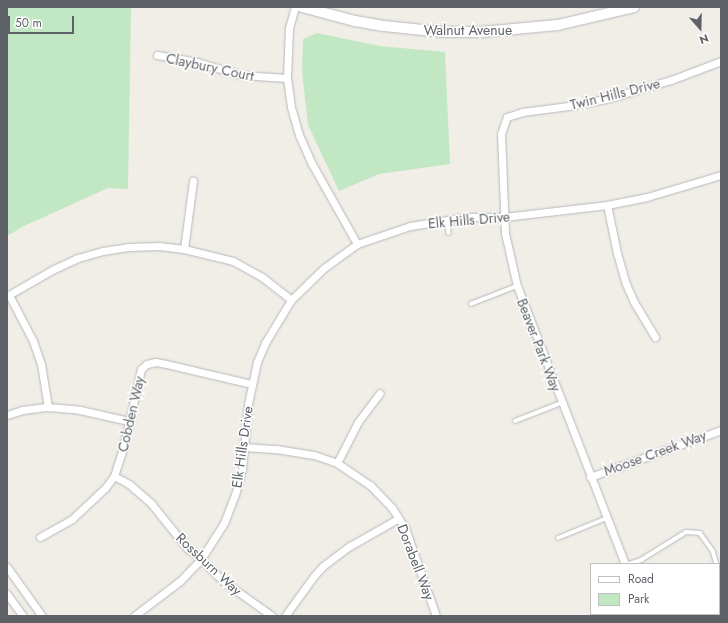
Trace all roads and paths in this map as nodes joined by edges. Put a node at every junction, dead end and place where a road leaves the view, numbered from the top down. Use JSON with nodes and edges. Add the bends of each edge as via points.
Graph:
{"nodes":[{"id":1,"x":295,"y":7,"type":"edge"},
{"id":2,"x":302,"y":7,"type":"edge"},
{"id":3,"x":634,"y":7,"type":"edge"},
{"id":4,"x":157,"y":55,"type":"dead end"},
{"id":5,"x":721,"y":61,"type":"edge"},
{"id":6,"x":287,"y":78,"type":"junction"},
{"id":7,"x":507,"y":117,"type":"joint"},
{"id":8,"x":721,"y":175,"type":"edge"},
{"id":9,"x":193,"y":181,"type":"dead end"},
{"id":10,"x":607,"y":205,"type":"junction"},
{"id":11,"x":504,"y":218,"type":"junction"},
{"id":12,"x":448,"y":220,"type":"junction"},
{"id":13,"x":449,"y":233,"type":"dead end"},
{"id":14,"x":357,"y":244,"type":"junction"},
{"id":15,"x":184,"y":249,"type":"junction"},
{"id":16,"x":517,"y":286,"type":"junction"},
{"id":17,"x":8,"y":295,"type":"edge"},
{"id":18,"x":291,"y":300,"type":"junction"},
{"id":19,"x":470,"y":304,"type":"dead end"},
{"id":20,"x":655,"y":337,"type":"dead end"},
{"id":21,"x":251,"y":384,"type":"junction"},
{"id":22,"x":380,"y":393,"type":"dead end"},
{"id":23,"x":561,"y":403,"type":"junction"},
{"id":24,"x":48,"y":406,"type":"junction"},
{"id":25,"x":7,"y":415,"type":"edge"},
{"id":26,"x":129,"y":421,"type":"junction"},
{"id":27,"x":515,"y":421,"type":"dead end"},
{"id":28,"x":721,"y":430,"type":"edge"},
{"id":29,"x":244,"y":447,"type":"junction"},
{"id":30,"x":337,"y":463,"type":"junction"},
{"id":31,"x":114,"y":476,"type":"junction"},
{"id":32,"x":590,"y":477,"type":"junction"},
{"id":33,"x":399,"y":518,"type":"junction"},
{"id":34,"x":607,"y":518,"type":"junction"},
{"id":35,"x":40,"y":537,"type":"dead end"},
{"id":36,"x":558,"y":538,"type":"dead end"},
{"id":37,"x":201,"y":559,"type":"junction"},
{"id":38,"x":624,"y":563,"type":"edge"},
{"id":39,"x":632,"y":563,"type":"edge"},
{"id":40,"x":717,"y":563,"type":"edge"},
{"id":41,"x":7,"y":567,"type":"edge"},
{"id":42,"x":7,"y":594,"type":"edge"},
{"id":43,"x":23,"y":616,"type":"edge"},
{"id":44,"x":42,"y":616,"type":"edge"},
{"id":45,"x":134,"y":616,"type":"edge"},
{"id":46,"x":272,"y":616,"type":"edge"},
{"id":47,"x":285,"y":616,"type":"edge"},
{"id":48,"x":436,"y":616,"type":"edge"}],
"edges":[{"from":1,"to":6,"type":"street","via":[[289,28]]},
{"from":2,"to":3,"type":"street","name":"Walnut Avenue","via":[[355,21],[442,32],[481,32],[558,25]]},
{"from":4,"to":6,"type":"street","name":"Claybury Court","via":[[203,63],[241,75]]},
{"from":5,"to":7,"type":"street","name":"Twin Hills Drive","via":[[634,92],[569,106],[522,112]]},
{"from":6,"to":14,"type":"street","via":[[291,107],[299,135],[327,192]]},
{"from":7,"to":11,"type":"street","name":"Beaver Park Way","via":[[502,134]]},
{"from":8,"to":10,"type":"street","name":"Elk Hills Drive","via":[[647,197]]},
{"from":9,"to":15,"type":"street"},
{"from":10,"to":11,"type":"street","name":"Elk Hills Drive"},
{"from":10,"to":20,"type":"street","via":[[626,284]]},
{"from":11,"to":12,"type":"street","name":"Elk Hills Drive","via":[[466,217]]},
{"from":11,"to":16,"type":"street","name":"Beaver Park Way","via":[[507,245]]},
{"from":12,"to":13,"type":"lane"},
{"from":12,"to":14,"type":"street","name":"Elk Hills Drive","via":[[410,226]]},
{"from":14,"to":18,"type":"street","name":"Elk Hills Drive","via":[[324,268]]},
{"from":15,"to":17,"type":"street","via":[[159,246],[103,251],[78,258],[52,270]]},
{"from":15,"to":18,"type":"street","via":[[233,261],[262,276]]},
{"from":16,"to":19,"type":"lane"},
{"from":16,"to":23,"type":"street","name":"Beaver Park Way"},
{"from":17,"to":24,"type":"street","via":[[35,347],[41,364]]},
{"from":18,"to":21,"type":"street","name":"Elk Hills Drive","via":[[265,343]]},
{"from":21,"to":26,"type":"street","name":"Cobden Way","via":[[156,362],[147,364],[141,369]]},
{"from":21,"to":29,"type":"street","name":"Elk Hills Drive"},
{"from":22,"to":30,"type":"street","via":[[358,422]]},
{"from":23,"to":27,"type":"lane"},
{"from":23,"to":32,"type":"street","name":"Beaver Park Way"},
{"from":24,"to":25,"type":"street"},
{"from":24,"to":26,"type":"street"},
{"from":26,"to":31,"type":"street","name":"Cobden Way"},
{"from":28,"to":32,"type":"street","name":"Moose Creek Way"},
{"from":29,"to":30,"type":"street","name":"Dorabell Way","via":[[314,455]]},
{"from":29,"to":37,"type":"street","name":"Elk Hills Drive","via":[[235,495],[224,524]]},
{"from":30,"to":33,"type":"street","name":"Dorabell Way","via":[[385,498]]},
{"from":31,"to":35,"type":"street","via":[[72,519]]},
{"from":31,"to":37,"type":"street","name":"Rossburn Way","via":[[129,484],[150,502],[187,548]]},
{"from":32,"to":34,"type":"street","name":"Beaver Park Way"},
{"from":33,"to":47,"type":"street","via":[[350,546],[323,566]]},
{"from":33,"to":48,"type":"street","name":"Dorabell Way","via":[[412,542]]},
{"from":34,"to":36,"type":"lane"},
{"from":34,"to":38,"type":"street","name":"Beaver Park Way"},
{"from":37,"to":45,"type":"street","name":"Elk Hills Drive","via":[[180,581]]},
{"from":37,"to":46,"type":"street","name":"Rossburn Way","via":[[229,586]]},
{"from":39,"to":40,"type":"lane","via":[[686,532],[700,533],[713,551]]},
{"from":41,"to":44,"type":"street"},
{"from":42,"to":43,"type":"street"}]}
